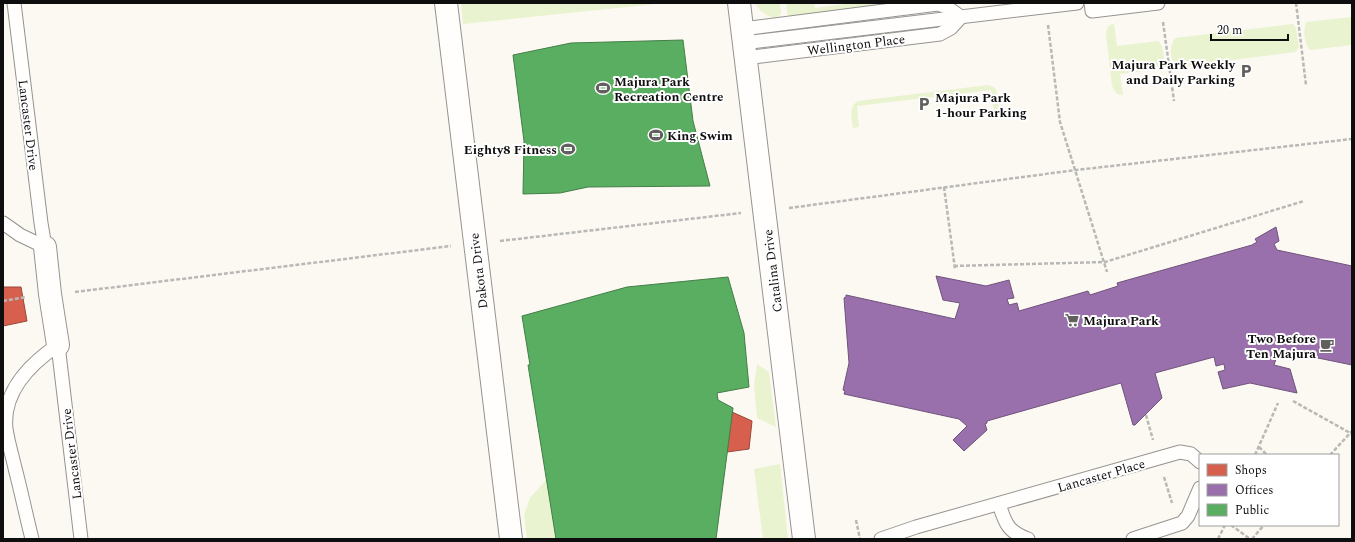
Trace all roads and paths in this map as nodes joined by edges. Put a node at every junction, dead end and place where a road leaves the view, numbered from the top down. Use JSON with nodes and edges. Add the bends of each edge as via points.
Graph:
{"nodes":[{"id":1,"x":14,"y":3,"type":"edge"},
{"id":2,"x":446,"y":3,"type":"edge"},
{"id":3,"x":739,"y":3,"type":"edge"},
{"id":4,"x":1077,"y":3,"type":"edge"},
{"id":5,"x":1091,"y":3,"type":"edge"},
{"id":6,"x":1158,"y":3,"type":"edge"},
{"id":7,"x":1296,"y":3,"type":"edge"},
{"id":8,"x":1045,"y":7,"type":"junction"},
{"id":9,"x":961,"y":17,"type":"junction"},
{"id":10,"x":1163,"y":18,"type":"dead end"},
{"id":11,"x":744,"y":43,"type":"junction"},
{"id":12,"x":1306,"y":85,"type":"dead end"},
{"id":13,"x":1174,"y":101,"type":"dead end"},
{"id":14,"x":1352,"y":139,"type":"edge"},
{"id":15,"x":1076,"y":170,"type":"junction"},
{"id":16,"x":944,"y":187,"type":"junction"},
{"id":17,"x":1304,"y":202,"type":"dead end"},
{"id":18,"x":787,"y":208,"type":"dead end"},
{"id":19,"x":742,"y":213,"type":"dead end"},
{"id":20,"x":3,"y":224,"type":"edge"},
{"id":21,"x":495,"y":241,"type":"dead end"},
{"id":22,"x":452,"y":246,"type":"dead end"},
{"id":23,"x":45,"y":247,"type":"junction"},
{"id":24,"x":1105,"y":262,"type":"junction"},
{"id":25,"x":1107,"y":272,"type":"dead end"},
{"id":26,"x":50,"y":294,"type":"junction"},
{"id":27,"x":58,"y":345,"type":"junction"},
{"id":28,"x":1293,"y":401,"type":"dead end"},
{"id":29,"x":1278,"y":403,"type":"dead end"},
{"id":30,"x":1352,"y":433,"type":"edge"},
{"id":31,"x":1258,"y":447,"type":"junction"},
{"id":32,"x":1255,"y":454,"type":"edge"},
{"id":33,"x":1266,"y":454,"type":"edge"},
{"id":34,"x":1331,"y":454,"type":"edge"},
{"id":35,"x":1199,"y":461,"type":"edge"},
{"id":36,"x":1199,"y":490,"type":"edge"},
{"id":37,"x":999,"y":504,"type":"junction"},
{"id":38,"x":856,"y":520,"type":"dead end"},
{"id":39,"x":1224,"y":526,"type":"edge"},
{"id":40,"x":1232,"y":526,"type":"edge"},
{"id":41,"x":1263,"y":526,"type":"edge"},
{"id":42,"x":32,"y":539,"type":"edge"},
{"id":43,"x":81,"y":539,"type":"edge"},
{"id":44,"x":512,"y":539,"type":"edge"},
{"id":45,"x":804,"y":539,"type":"edge"},
{"id":46,"x":860,"y":539,"type":"edge"},
{"id":47,"x":881,"y":539,"type":"edge"},
{"id":48,"x":1028,"y":539,"type":"edge"},
{"id":49,"x":1133,"y":539,"type":"edge"},
{"id":50,"x":1218,"y":539,"type":"edge"},
{"id":51,"x":1251,"y":539,"type":"edge"}],
"edges":[{"from":1,"to":23,"type":"lane","name":"Lancaster Drive"},
{"from":2,"to":44,"type":"street","name":"Dakota Drive"},
{"from":3,"to":11,"type":"street","name":"Catalina Drive"},
{"from":4,"to":8,"type":"lane"},
{"from":5,"to":6,"type":"lane","via":[[1092,11]]},
{"from":7,"to":12,"type":"path"},
{"from":8,"to":9,"type":"lane"},
{"from":8,"to":15,"type":"path","via":[[1060,122]]},
{"from":9,"to":11,"type":"lane","name":"Wellington Place","via":[[949,30],[940,34]]},
{"from":9,"to":11,"type":"lane","via":[[938,4]]},
{"from":10,"to":13,"type":"path"},
{"from":11,"to":45,"type":"street","name":"Catalina Drive"},
{"from":14,"to":15,"type":"path"},
{"from":15,"to":16,"type":"path"},
{"from":15,"to":24,"type":"path"},
{"from":16,"to":18,"type":"path"},
{"from":16,"to":24,"type":"path","via":[[954,267]]},
{"from":17,"to":24,"type":"path"},
{"from":19,"to":21,"type":"path"},
{"from":20,"to":23,"type":"lane"},
{"from":22,"to":26,"type":"path"},
{"from":23,"to":26,"type":"street"},
{"from":24,"to":25,"type":"path"},
{"from":26,"to":27,"type":"street"},
{"from":27,"to":42,"type":"lane","via":[[38,360],[20,379],[7,414],[6,429]]},
{"from":27,"to":43,"type":"lane","name":"Lancaster Drive"},
{"from":28,"to":30,"type":"path"},
{"from":29,"to":31,"type":"path"},
{"from":30,"to":34,"type":"path"},
{"from":31,"to":32,"type":"path"},
{"from":31,"to":33,"type":"path"},
{"from":35,"to":37,"type":"lane","name":"Lancaster Place","via":[[1191,454],[1180,452]]},
{"from":36,"to":49,"type":"lane","via":[[1182,524]]},
{"from":37,"to":47,"type":"lane","name":"Lancaster Place"},
{"from":37,"to":48,"type":"lane","via":[[1010,529]]},
{"from":38,"to":46,"type":"path"},
{"from":39,"to":50,"type":"path"},
{"from":40,"to":51,"type":"path"},
{"from":41,"to":51,"type":"path"}]}
